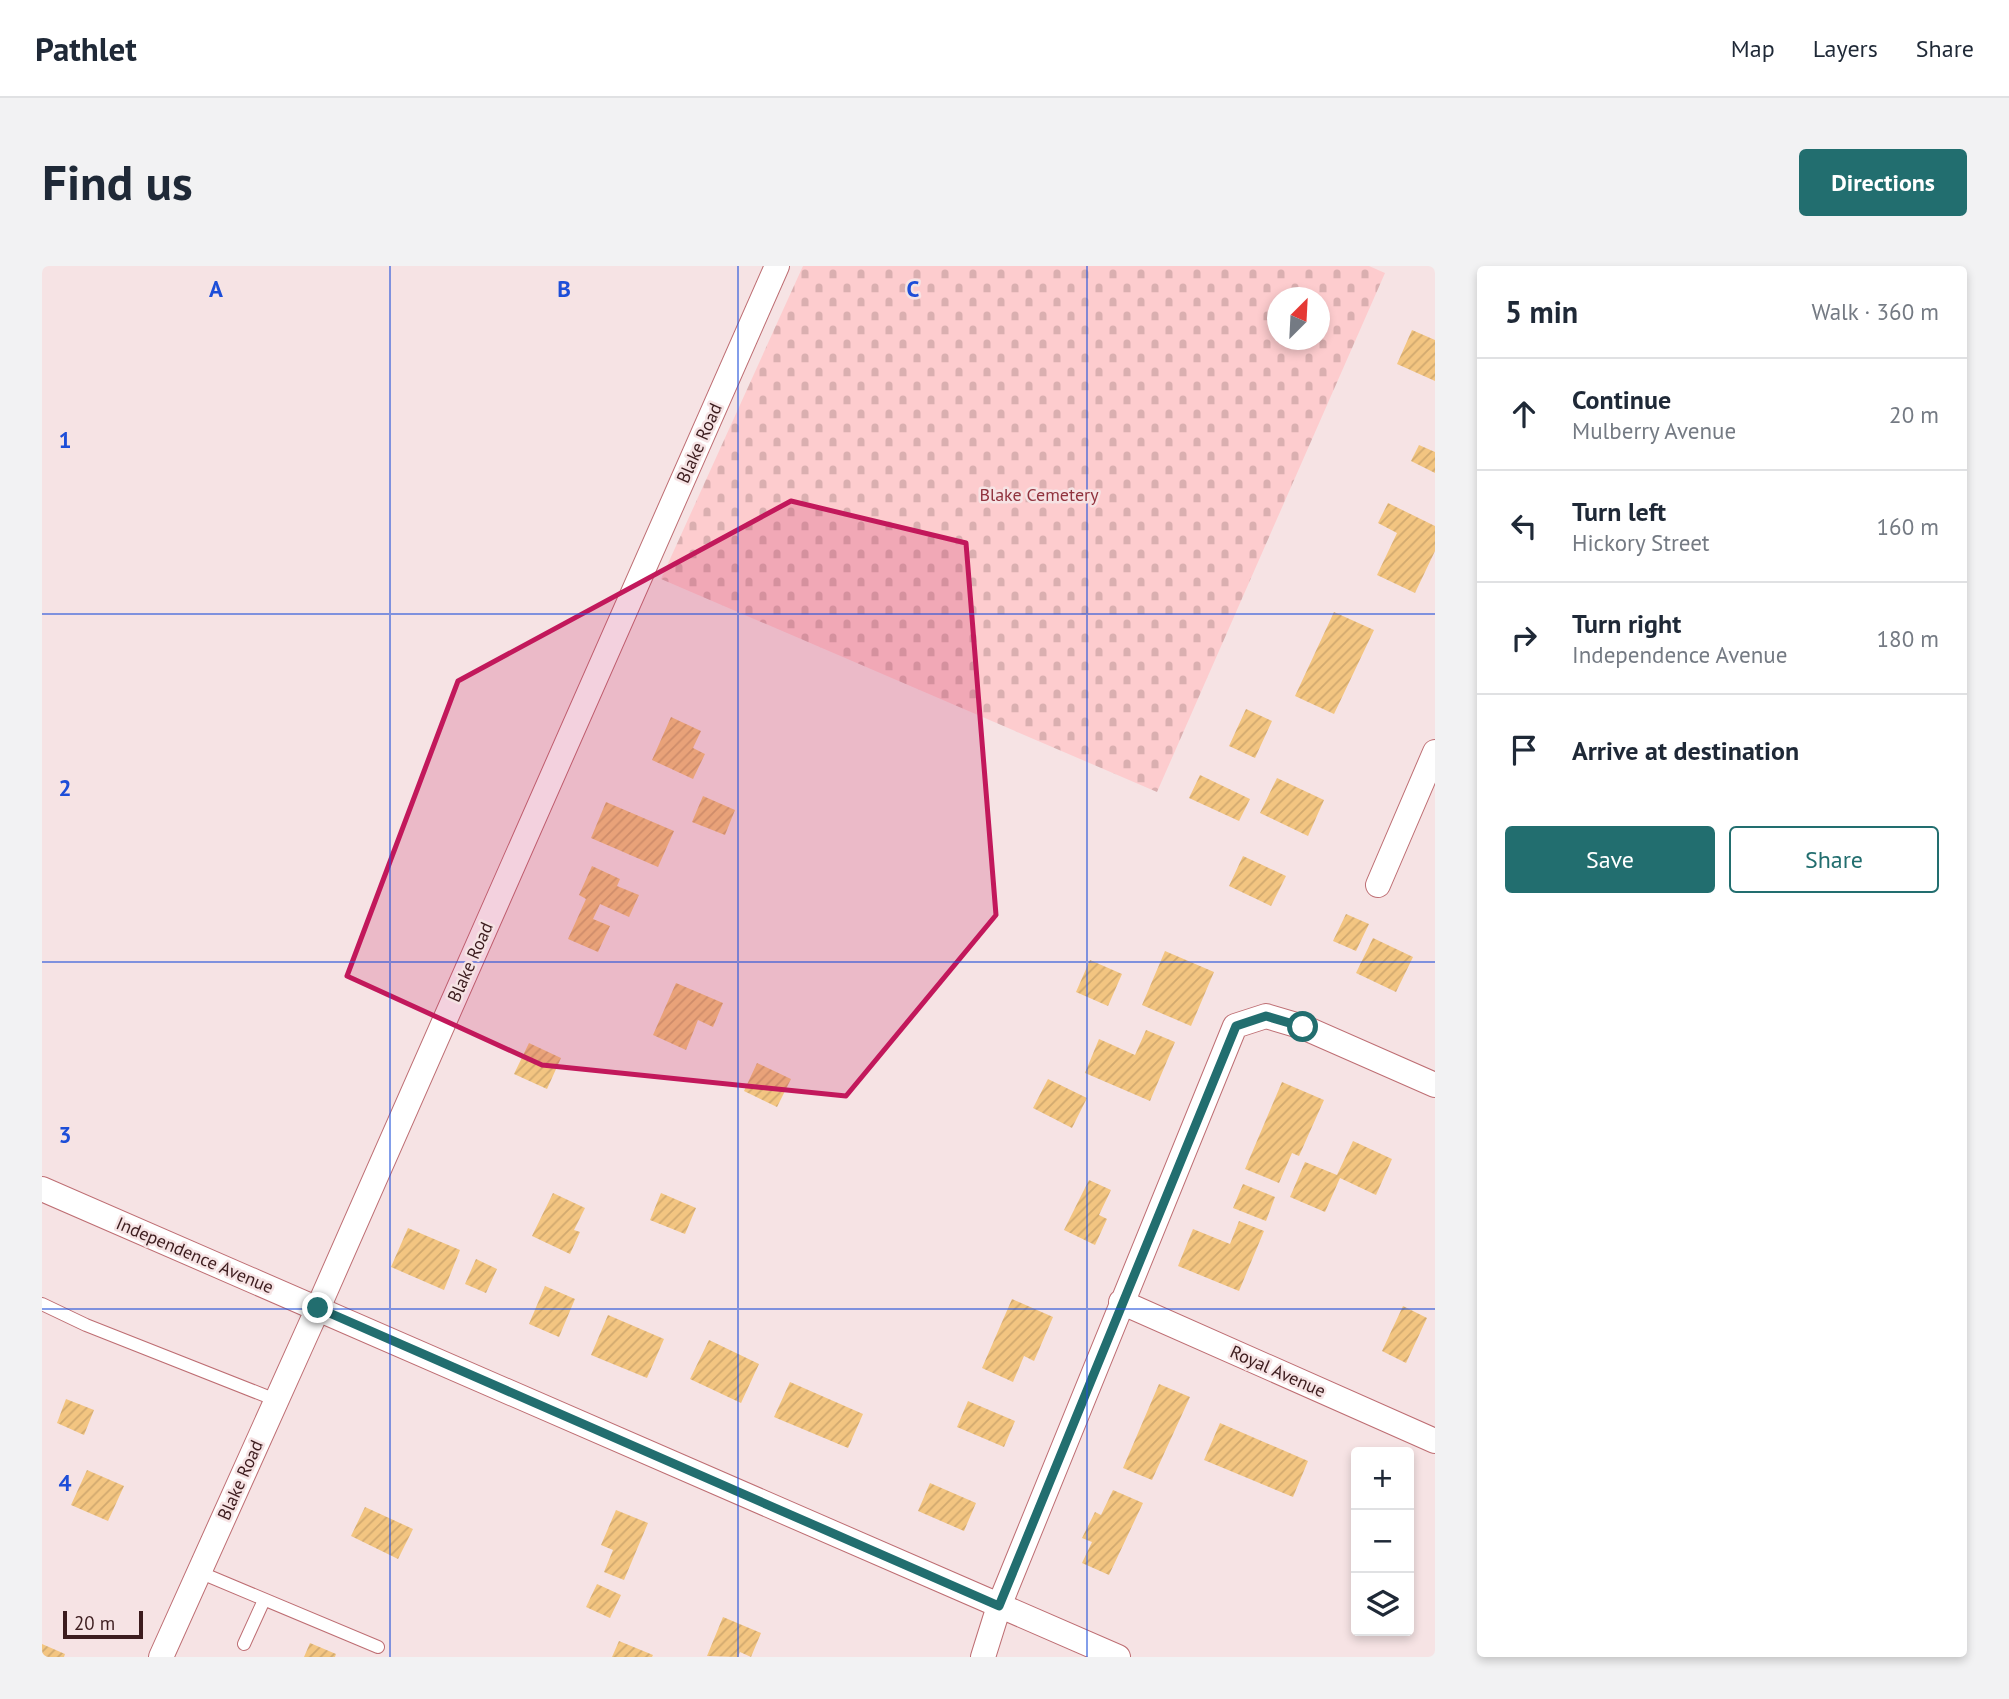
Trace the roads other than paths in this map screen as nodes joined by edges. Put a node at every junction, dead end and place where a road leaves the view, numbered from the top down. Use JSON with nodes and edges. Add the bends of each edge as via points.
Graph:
{"nodes":[{"id":1,"x":777,"y":266,"type":"edge"},
{"id":2,"x":1435,"y":752,"type":"edge"},
{"id":3,"x":1378,"y":885,"type":"dead end"},
{"id":4,"x":1435,"y":1085,"type":"edge"},
{"id":5,"x":42,"y":1188,"type":"edge"},
{"id":6,"x":1121,"y":1302,"type":"junction"},
{"id":7,"x":42,"y":1304,"type":"edge"},
{"id":8,"x":318,"y":1308,"type":"junction"},
{"id":9,"x":276,"y":1400,"type":"junction"},
{"id":10,"x":1435,"y":1441,"type":"edge"},
{"id":11,"x":199,"y":1572,"type":"junction"},
{"id":12,"x":264,"y":1600,"type":"junction"},
{"id":13,"x":999,"y":1606,"type":"junction"},
{"id":14,"x":244,"y":1644,"type":"dead end"},
{"id":15,"x":378,"y":1647,"type":"dead end"},
{"id":16,"x":161,"y":1657,"type":"edge"},
{"id":17,"x":983,"y":1657,"type":"edge"},
{"id":18,"x":1118,"y":1657,"type":"edge"}],
"edges":[{"from":1,"to":8,"type":"street","name":"Blake Road"},
{"from":2,"to":3,"type":"street"},
{"from":4,"to":6,"type":"street","via":[[1303,1027],[1266,1016],[1236,1026]]},
{"from":5,"to":8,"type":"street","name":"Independence Avenue"},
{"from":6,"to":10,"type":"street","name":"Royal Avenue"},
{"from":6,"to":13,"type":"street"},
{"from":7,"to":9,"type":"lane"},
{"from":8,"to":9,"type":"street","name":"Blake Road"},
{"from":8,"to":13,"type":"street","name":"Independence Avenue"},
{"from":9,"to":11,"type":"street","name":"Blake Road"},
{"from":11,"to":12,"type":"lane"},
{"from":11,"to":16,"type":"street","name":"Blake Road"},
{"from":12,"to":14,"type":"lane"},
{"from":12,"to":15,"type":"lane"},
{"from":13,"to":17,"type":"street"},
{"from":13,"to":18,"type":"street","name":"Independence Avenue"}]}
